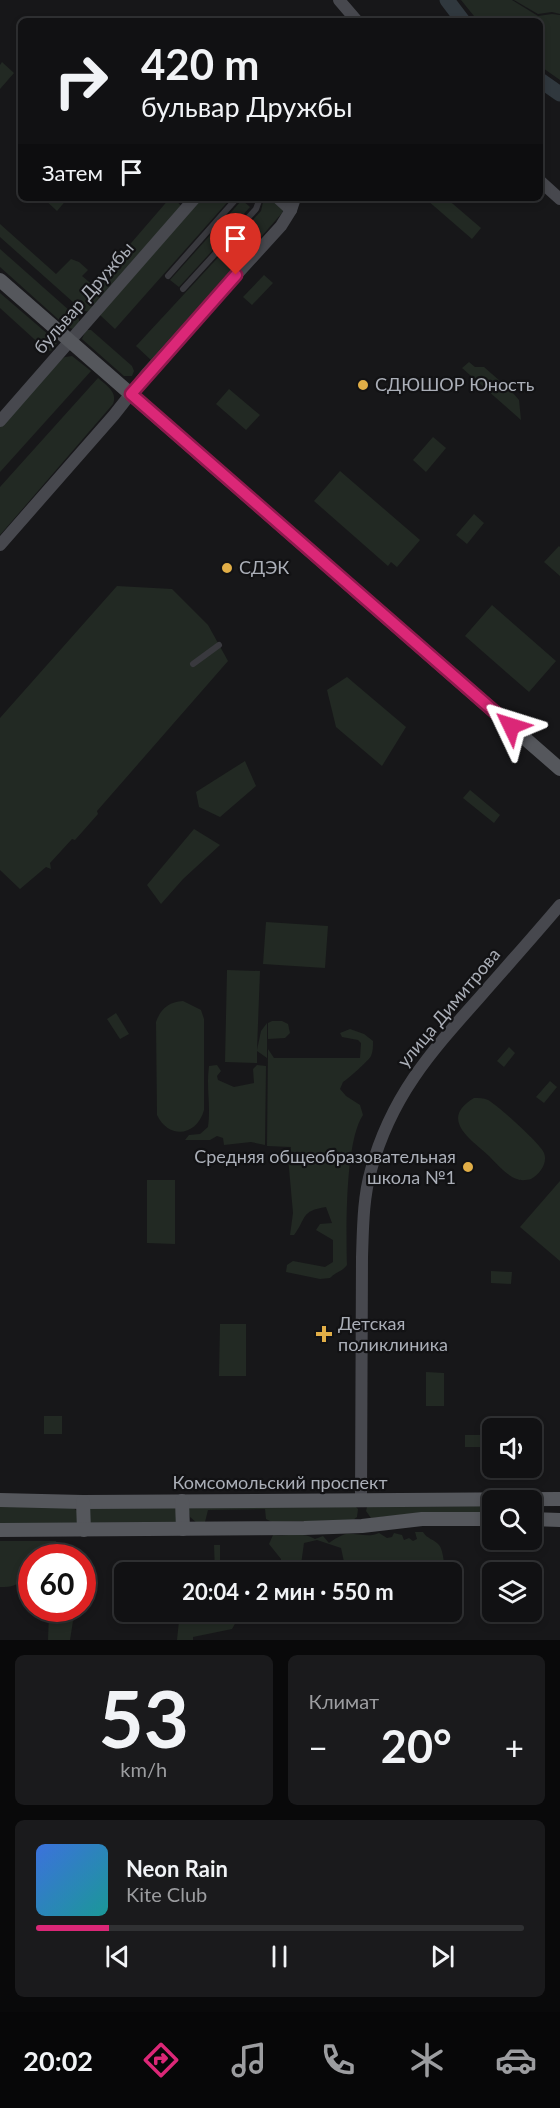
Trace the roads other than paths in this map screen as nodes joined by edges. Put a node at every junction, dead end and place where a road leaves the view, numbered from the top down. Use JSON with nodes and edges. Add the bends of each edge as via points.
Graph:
{"nodes":[{"id":1,"x":339,"y":0,"type":"edge"},
{"id":2,"x":354,"y":18,"type":"edge"},
{"id":3,"x":543,"y":184,"type":"edge"},
{"id":4,"x":560,"y":199,"type":"edge"},
{"id":5,"x":192,"y":201,"type":"edge"},
{"id":6,"x":234,"y":201,"type":"edge"},
{"id":7,"x":259,"y":201,"type":"edge"},
{"id":8,"x":293,"y":204,"type":"edge"},
{"id":9,"x":168,"y":276,"type":"dead end"},
{"id":10,"x":0,"y":280,"type":"edge"},
{"id":11,"x":183,"y":289,"type":"dead end"},
{"id":12,"x":70,"y":341,"type":"junction"},
{"id":13,"x":131,"y":394,"type":"junction"},
{"id":14,"x":0,"y":421,"type":"edge"},
{"id":15,"x":0,"y":545,"type":"edge"},
{"id":16,"x":219,"y":645,"type":"dead end"},
{"id":17,"x":192,"y":664,"type":"dead end"},
{"id":18,"x":560,"y":769,"type":"edge"},
{"id":19,"x":560,"y":905,"type":"edge"},
{"id":20,"x":556,"y":1499,"type":"edge"},
{"id":21,"x":0,"y":1500,"type":"edge"},
{"id":22,"x":362,"y":1500,"type":"junction"},
{"id":23,"x":182,"y":1501,"type":"junction"},
{"id":24,"x":83,"y":1502,"type":"junction"},
{"id":25,"x":482,"y":1519,"type":"edge"},
{"id":26,"x":556,"y":1520,"type":"edge"},
{"id":27,"x":362,"y":1526,"type":"junction"},
{"id":28,"x":183,"y":1529,"type":"junction"},
{"id":29,"x":0,"y":1530,"type":"edge"},
{"id":30,"x":84,"y":1530,"type":"junction"}],
"edges":[{"from":1,"to":2,"type":"main road"},
{"from":3,"to":4,"type":"main road"},
{"from":5,"to":12,"type":"main road","name":"бульвар Дружбы"},
{"from":6,"to":9,"type":"street"},
{"from":7,"to":11,"type":"street","via":[[256,209]]},
{"from":8,"to":13,"type":"main road","via":[[281,226]]},
{"from":10,"to":12,"type":"main road"},
{"from":12,"to":13,"type":"main road"},
{"from":12,"to":14,"type":"main road","name":"бульвар Дружбы"},
{"from":13,"to":15,"type":"main road"},
{"from":13,"to":18,"type":"main road"},
{"from":16,"to":17,"type":"street"},
{"from":19,"to":22,"type":"main road","name":"улица Димитрова","via":[[423,1063],[391,1114],[379,1144],[363,1218]]},
{"from":20,"to":22,"type":"main road","name":"Комсомольский проспект"},
{"from":20,"to":26,"type":"main road"},
{"from":21,"to":24,"type":"main road","name":"Комсомольский проспект"},
{"from":22,"to":23,"type":"main road","name":"Комсомольский проспект"},
{"from":22,"to":27,"type":"main road"},
{"from":23,"to":24,"type":"main road","name":"Комсомольский проспект"},
{"from":23,"to":28,"type":"main road"},
{"from":24,"to":30,"type":"main road"},
{"from":25,"to":27,"type":"main road","via":[[422,1519]]},
{"from":27,"to":28,"type":"main road"},
{"from":28,"to":30,"type":"main road"},
{"from":29,"to":30,"type":"main road"}]}
